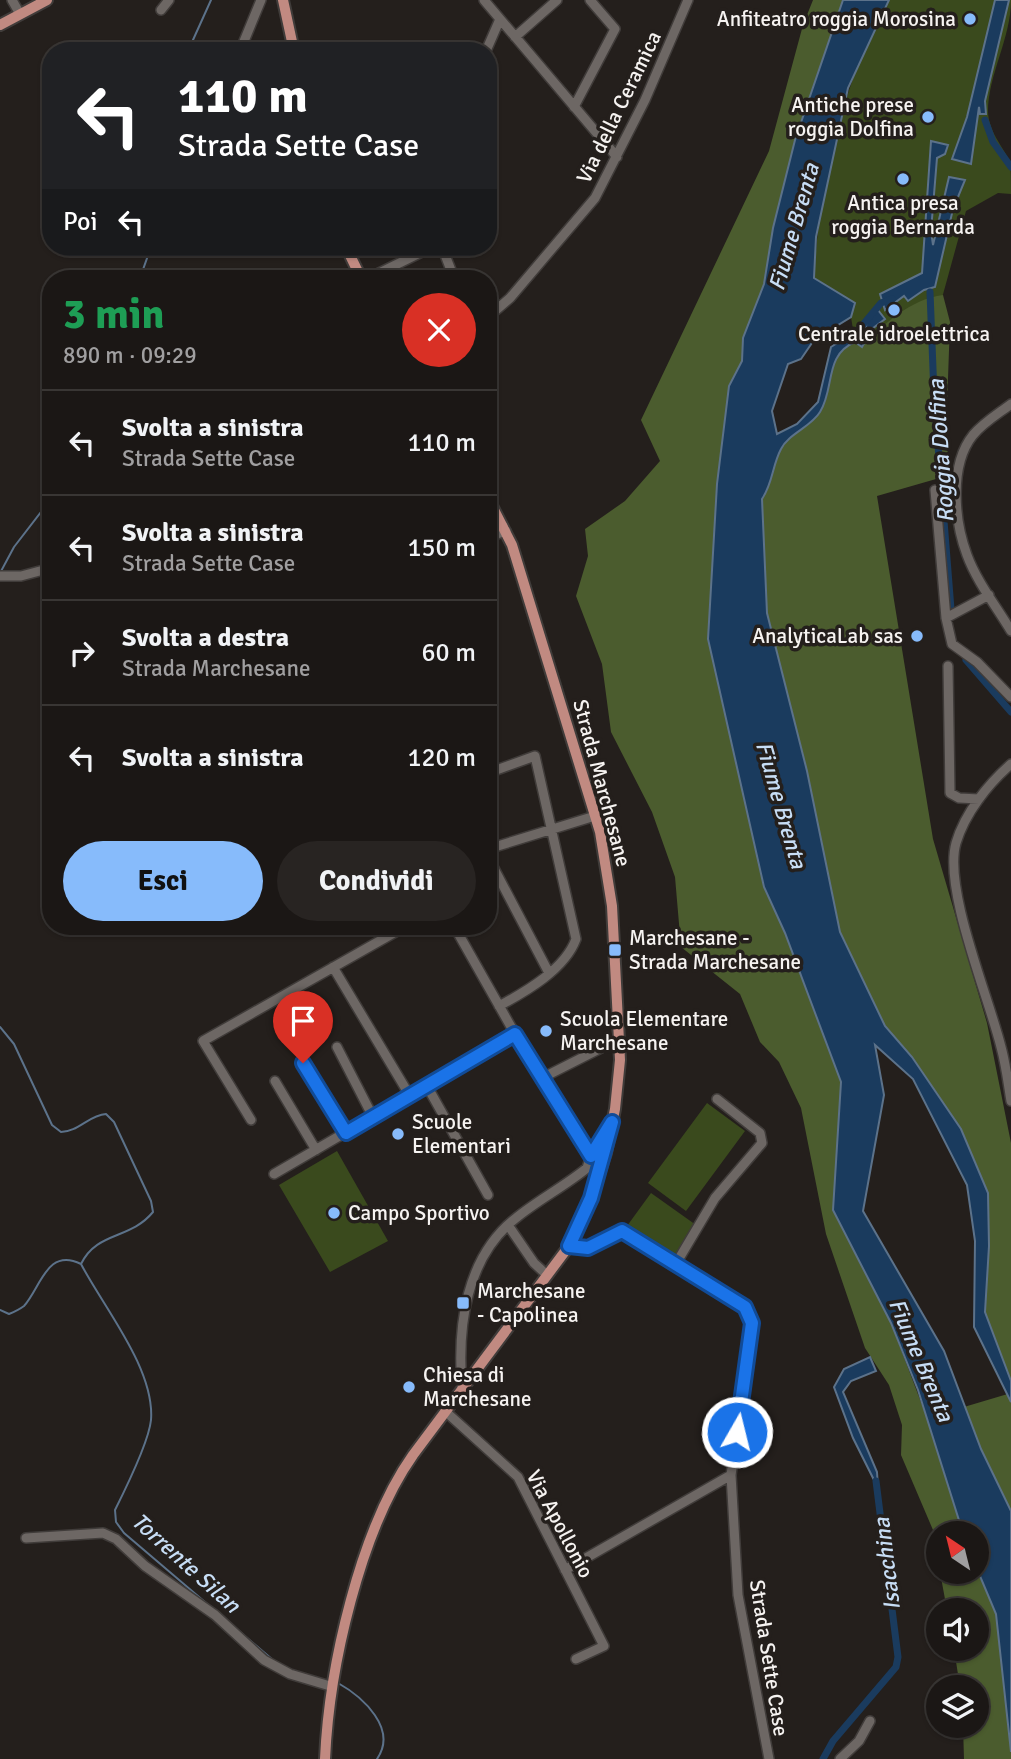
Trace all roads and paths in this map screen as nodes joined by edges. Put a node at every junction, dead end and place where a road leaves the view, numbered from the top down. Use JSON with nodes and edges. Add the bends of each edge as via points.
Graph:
{"nodes":[{"id":1,"x":12,"y":0,"type":"edge"},
{"id":2,"x":47,"y":0,"type":"edge"},
{"id":3,"x":169,"y":0,"type":"edge"},
{"id":4,"x":261,"y":0,"type":"edge"},
{"id":5,"x":283,"y":0,"type":"edge"},
{"id":6,"x":484,"y":0,"type":"edge"},
{"id":7,"x":557,"y":0,"type":"edge"},
{"id":8,"x":590,"y":0,"type":"edge"},
{"id":9,"x":688,"y":0,"type":"edge"},
{"id":10,"x":161,"y":10,"type":"dead end"},
{"id":11,"x":20,"y":14,"type":"junction"},
{"id":12,"x":500,"y":19,"type":"junction"},
{"id":13,"x":0,"y":24,"type":"edge"},
{"id":14,"x":515,"y":37,"type":"junction"},
{"id":15,"x":244,"y":42,"type":"edge"},
{"id":16,"x":292,"y":42,"type":"edge"},
{"id":17,"x":490,"y":42,"type":"edge"},
{"id":18,"x":574,"y":107,"type":"junction"},
{"id":19,"x":617,"y":157,"type":"junction"},
{"id":20,"x":414,"y":256,"type":"edge"},
{"id":21,"x":385,"y":270,"type":"edge"},
{"id":22,"x":497,"y":309,"type":"edge"},
{"id":23,"x":1011,"y":404,"type":"edge"},
{"id":24,"x":935,"y":490,"type":"dead end"},
{"id":25,"x":497,"y":514,"type":"edge"},
{"id":26,"x":497,"y":524,"type":"edge"},
{"id":27,"x":505,"y":528,"type":"junction"},
{"id":28,"x":497,"y":532,"type":"edge"},
{"id":29,"x":42,"y":569,"type":"edge"},
{"id":30,"x":1,"y":576,"type":"edge"},
{"id":31,"x":989,"y":595,"type":"junction"},
{"id":32,"x":946,"y":618,"type":"junction"},
{"id":33,"x":1011,"y":631,"type":"edge"},
{"id":34,"x":948,"y":666,"type":"dead end"},
{"id":35,"x":1011,"y":697,"type":"edge"},
{"id":36,"x":1011,"y":764,"type":"edge"},
{"id":37,"x":497,"y":770,"type":"edge"},
{"id":38,"x":979,"y":799,"type":"junction"},
{"id":39,"x":595,"y":816,"type":"junction"},
{"id":40,"x":552,"y":828,"type":"junction"},
{"id":41,"x":497,"y":846,"type":"edge"},
{"id":42,"x":497,"y":874,"type":"edge"},
{"id":43,"x":390,"y":935,"type":"edge"},
{"id":44,"x":459,"y":935,"type":"edge"},
{"id":45,"x":332,"y":967,"type":"junction"},
{"id":46,"x":549,"y":973,"type":"junction"},
{"id":47,"x":499,"y":1006,"type":"junction"},
{"id":48,"x":515,"y":1034,"type":"junction"},
{"id":49,"x":619,"y":1039,"type":"junction"},
{"id":50,"x":337,"y":1046,"type":"dead end"},
{"id":51,"x":303,"y":1063,"type":"dead end"},
{"id":52,"x":542,"y":1078,"type":"junction"},
{"id":53,"x":275,"y":1081,"type":"dead end"},
{"id":54,"x":427,"y":1086,"type":"junction"},
{"id":55,"x":410,"y":1096,"type":"junction"},
{"id":56,"x":717,"y":1099,"type":"dead end"},
{"id":57,"x":1011,"y":1101,"type":"edge"},
{"id":58,"x":373,"y":1117,"type":"junction"},
{"id":59,"x":251,"y":1120,"type":"dead end"},
{"id":60,"x":612,"y":1122,"type":"junction"},
{"id":61,"x":346,"y":1133,"type":"junction"},
{"id":62,"x":316,"y":1150,"type":"junction"},
{"id":63,"x":591,"y":1156,"type":"junction"},
{"id":64,"x":274,"y":1174,"type":"dead end"},
{"id":65,"x":488,"y":1195,"type":"dead end"},
{"id":66,"x":508,"y":1225,"type":"junction"},
{"id":67,"x":569,"y":1246,"type":"junction"},
{"id":68,"x":677,"y":1262,"type":"junction"},
{"id":69,"x":547,"y":1275,"type":"junction"},
{"id":70,"x":462,"y":1387,"type":"junction"},
{"id":71,"x":445,"y":1411,"type":"junction"},
{"id":72,"x":731,"y":1475,"type":"junction"},
{"id":73,"x":26,"y":1538,"type":"dead end"},
{"id":74,"x":565,"y":1570,"type":"junction"},
{"id":75,"x":576,"y":1659,"type":"dead end"},
{"id":76,"x":330,"y":1686,"type":"junction"},
{"id":77,"x":870,"y":1721,"type":"dead end"},
{"id":78,"x":325,"y":1759,"type":"edge"},
{"id":79,"x":769,"y":1759,"type":"edge"},
{"id":80,"x":840,"y":1759,"type":"edge"}],
"edges":[{"from":1,"to":11,"type":"street"},
{"from":2,"to":11,"type":"main road"},
{"from":3,"to":10,"type":"street"},
{"from":4,"to":15,"type":"street"},
{"from":5,"to":16,"type":"main road"},
{"from":6,"to":12,"type":"street"},
{"from":7,"to":14,"type":"street"},
{"from":8,"to":18,"type":"street","via":[[615,29]]},
{"from":9,"to":19,"type":"street","name":"Via della Ceramica"},
{"from":11,"to":13,"type":"main road"},
{"from":12,"to":14,"type":"street"},
{"from":12,"to":17,"type":"street"},
{"from":14,"to":18,"type":"street"},
{"from":18,"to":19,"type":"street"},
{"from":19,"to":22,"type":"street","name":"Via della Ceramica","via":[[595,198]]},
{"from":20,"to":21,"type":"street"},
{"from":23,"to":31,"type":"street","via":[[972,437],[958,465],[959,519],[967,554]]},
{"from":24,"to":32,"type":"street"},
{"from":25,"to":27,"type":"main road","name":"Strada Marchesane"},
{"from":26,"to":27,"type":"street"},
{"from":27,"to":28,"type":"street"},
{"from":27,"to":39,"type":"main road","name":"Strada Marchesane"},
{"from":29,"to":30,"type":"street"},
{"from":31,"to":32,"type":"street"},
{"from":31,"to":33,"type":"street"},
{"from":32,"to":35,"type":"street","via":[[952,644]]},
{"from":34,"to":38,"type":"street","via":[[950,793]]},
{"from":36,"to":38,"type":"street"},
{"from":37,"to":40,"type":"street","via":[[535,756]]},
{"from":38,"to":57,"type":"street","via":[[956,844],[954,863]]},
{"from":39,"to":40,"type":"street"},
{"from":39,"to":49,"type":"main road","name":"Strada Marchesane","via":[[612,906]]},
{"from":40,"to":41,"type":"street"},
{"from":40,"to":46,"type":"street","via":[[576,939],[572,951]]},
{"from":42,"to":46,"type":"street"},
{"from":43,"to":45,"type":"street"},
{"from":44,"to":47,"type":"street"},
{"from":45,"to":55,"type":"street"},
{"from":45,"to":59,"type":"street","via":[[203,1041]]},
{"from":46,"to":47,"type":"street"},
{"from":47,"to":48,"type":"street"},
{"from":48,"to":52,"type":"street"},
{"from":48,"to":54,"type":"street"},
{"from":49,"to":52,"type":"street"},
{"from":49,"to":60,"type":"main road","name":"Strada Marchesane"},
{"from":50,"to":58,"type":"street"},
{"from":51,"to":61,"type":"street"},
{"from":52,"to":63,"type":"street"},
{"from":53,"to":62,"type":"street"},
{"from":54,"to":55,"type":"street"},
{"from":54,"to":65,"type":"street"},
{"from":55,"to":58,"type":"street"},
{"from":56,"to":68,"type":"street","via":[[760,1133],[762,1143],[715,1198]]},
{"from":58,"to":61,"type":"street"},
{"from":60,"to":63,"type":"street"},
{"from":60,"to":67,"type":"main road","name":"Strada Marchesane","via":[[591,1198]]},
{"from":61,"to":62,"type":"street"},
{"from":62,"to":64,"type":"street"},
{"from":63,"to":66,"type":"street","via":[[587,1168]]},
{"from":66,"to":69,"type":"street"},
{"from":66,"to":70,"type":"street","via":[[481,1258],[472,1280]]},
{"from":67,"to":68,"type":"street","name":"Strada Sette Case","via":[[588,1248],[622,1231]]},
{"from":67,"to":69,"type":"main road","name":"Strada Marchesane"},
{"from":68,"to":72,"type":"street","name":"Strada Sette Case","via":[[745,1307],[750,1315]]},
{"from":69,"to":70,"type":"main road","name":"Strada Marchesane"},
{"from":70,"to":71,"type":"main road","name":"Strada Marchesane"},
{"from":71,"to":74,"type":"street","name":"Via Apollonio","via":[[518,1477]]},
{"from":71,"to":76,"type":"main road","name":"Strada Marchesane","via":[[397,1478],[382,1509]]},
{"from":72,"to":74,"type":"street"},
{"from":72,"to":79,"type":"street","name":"Strada Sette Case","via":[[738,1595]]},
{"from":73,"to":76,"type":"street","via":[[103,1533],[116,1539],[145,1566],[215,1615],[264,1660]]},
{"from":74,"to":75,"type":"street","name":"Via Apollonio","via":[[604,1646]]},
{"from":76,"to":78,"type":"main road","name":"Strada Marchesane"},
{"from":77,"to":80,"type":"street","via":[[859,1741]]}]}
